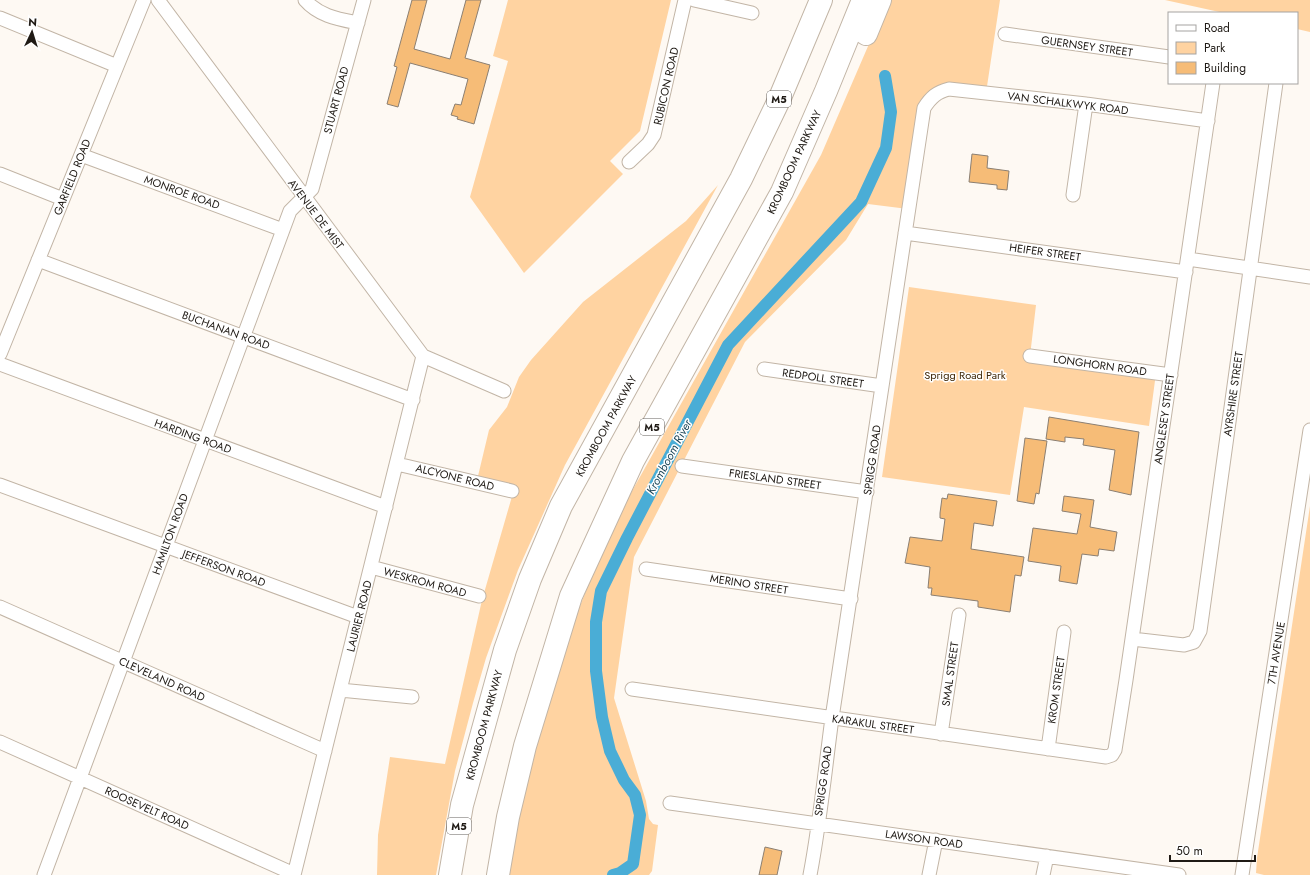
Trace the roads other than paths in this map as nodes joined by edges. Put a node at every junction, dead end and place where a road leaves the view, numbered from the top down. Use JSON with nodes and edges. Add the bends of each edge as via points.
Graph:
{"nodes":[{"id":1,"x":144,"y":0,"type":"edge"},
{"id":2,"x":158,"y":0,"type":"edge"},
{"id":3,"x":304,"y":0,"type":"edge"},
{"id":4,"x":364,"y":0,"type":"edge"},
{"id":5,"x":685,"y":0,"type":"edge"},
{"id":6,"x":694,"y":0,"type":"edge"},
{"id":7,"x":863,"y":0,"type":"edge"},
{"id":8,"x":880,"y":0,"type":"edge"},
{"id":9,"x":817,"y":5,"type":"edge"},
{"id":10,"x":752,"y":13,"type":"dead end"},
{"id":11,"x":0,"y":18,"type":"edge"},
{"id":12,"x":358,"y":23,"type":"junction"},
{"id":13,"x":1005,"y":34,"type":"dead end"},
{"id":14,"x":1168,"y":57,"type":"edge"},
{"id":15,"x":117,"y":66,"type":"junction"},
{"id":16,"x":1213,"y":84,"type":"edge"},
{"id":17,"x":1276,"y":84,"type":"edge"},
{"id":18,"x":930,"y":98,"type":"joint"},
{"id":19,"x":1086,"y":104,"type":"junction"},
{"id":20,"x":1208,"y":121,"type":"junction"},
{"id":21,"x":81,"y":155,"type":"junction"},
{"id":22,"x":628,"y":162,"type":"dead end"},
{"id":23,"x":0,"y":174,"type":"edge"},
{"id":24,"x":782,"y":192,"type":"junction"},
{"id":25,"x":1073,"y":195,"type":"dead end"},
{"id":26,"x":304,"y":198,"type":"junction"},
{"id":27,"x":63,"y":199,"type":"junction"},
{"id":28,"x":283,"y":230,"type":"junction"},
{"id":29,"x":905,"y":233,"type":"junction"},
{"id":30,"x":38,"y":260,"type":"junction"},
{"id":31,"x":1187,"y":266,"type":"junction"},
{"id":32,"x":1251,"y":268,"type":"junction"},
{"id":33,"x":1310,"y":277,"type":"edge"},
{"id":34,"x":242,"y":336,"type":"junction"},
{"id":35,"x":0,"y":354,"type":"edge"},
{"id":36,"x":423,"y":356,"type":"junction"},
{"id":37,"x":1030,"y":356,"type":"dead end"},
{"id":38,"x":0,"y":364,"type":"edge"},
{"id":39,"x":764,"y":369,"type":"dead end"},
{"id":40,"x":1171,"y":375,"type":"junction"},
{"id":41,"x":882,"y":386,"type":"junction"},
{"id":42,"x":504,"y":391,"type":"dead end"},
{"id":43,"x":413,"y":400,"type":"junction"},
{"id":44,"x":1310,"y":430,"type":"edge"},
{"id":45,"x":204,"y":440,"type":"junction"},
{"id":46,"x":397,"y":464,"type":"junction"},
{"id":47,"x":682,"y":466,"type":"dead end"},
{"id":48,"x":0,"y":486,"type":"edge"},
{"id":49,"x":512,"y":491,"type":"dead end"},
{"id":50,"x":867,"y":492,"type":"junction"},
{"id":51,"x":386,"y":506,"type":"junction"},
{"id":52,"x":165,"y":547,"type":"junction"},
{"id":53,"x":371,"y":567,"type":"junction"},
{"id":54,"x":646,"y":569,"type":"dead end"},
{"id":55,"x":479,"y":596,"type":"dead end"},
{"id":56,"x":851,"y":599,"type":"junction"},
{"id":57,"x":0,"y":607,"type":"edge"},
{"id":58,"x":959,"y":615,"type":"dead end"},
{"id":59,"x":358,"y":617,"type":"junction"},
{"id":60,"x":1064,"y":632,"type":"dead end"},
{"id":61,"x":1132,"y":638,"type":"junction"},
{"id":62,"x":123,"y":662,"type":"junction"},
{"id":63,"x":632,"y":689,"type":"dead end"},
{"id":64,"x":340,"y":690,"type":"junction"},
{"id":65,"x":412,"y":697,"type":"dead end"},
{"id":66,"x":832,"y":718,"type":"junction"},
{"id":67,"x":941,"y":734,"type":"junction"},
{"id":68,"x":0,"y":742,"type":"edge"},
{"id":69,"x":1048,"y":749,"type":"junction"},
{"id":70,"x":325,"y":751,"type":"junction"},
{"id":71,"x":1112,"y":755,"type":"joint"},
{"id":72,"x":80,"y":778,"type":"junction"},
{"id":73,"x":670,"y":803,"type":"dead end"},
{"id":74,"x":818,"y":824,"type":"junction"},
{"id":75,"x":936,"y":840,"type":"junction"},
{"id":76,"x":1047,"y":856,"type":"junction"},
{"id":77,"x":294,"y":874,"type":"edge"},
{"id":78,"x":1162,"y":874,"type":"edge"},
{"id":79,"x":44,"y":875,"type":"edge"},
{"id":80,"x":450,"y":875,"type":"edge"},
{"id":81,"x":498,"y":875,"type":"edge"},
{"id":82,"x":810,"y":875,"type":"edge"},
{"id":83,"x":929,"y":875,"type":"edge"},
{"id":84,"x":1043,"y":875,"type":"edge"},
{"id":85,"x":1179,"y":875,"type":"edge"},
{"id":86,"x":1242,"y":875,"type":"edge"}],
"edges":[{"from":1,"to":15,"type":"street","name":"GARFIELD ROAD"},
{"from":2,"to":26,"type":"street","name":"AVENUE DE MIST"},
{"from":3,"to":12,"type":"street","via":[[324,15]]},
{"from":4,"to":12,"type":"street","name":"STUART ROAD"},
{"from":5,"to":22,"type":"street","name":"RUBICON ROAD","via":[[654,135]]},
{"from":6,"to":10,"type":"street"},
{"from":7,"to":24,"type":"highway","name":"KROMBOOM PARKWAY","number":"M5"},
{"from":8,"to":24,"type":"highway","via":[[822,133],[803,168]]},
{"from":9,"to":80,"type":"highway","name":"KROMBOOM PARKWAY","number":"M5","via":[[779,100],[741,179],[561,506],[530,579],[505,650],[462,805]]},
{"from":11,"to":15,"type":"street"},
{"from":12,"to":26,"type":"street","name":"STUART ROAD","via":[[312,189]]},
{"from":13,"to":14,"type":"street","name":"GUERNSEY STREET"},
{"from":15,"to":21,"type":"street","name":"GARFIELD ROAD"},
{"from":16,"to":20,"type":"street","name":"ANGLESEY STREET"},
{"from":17,"to":32,"type":"street","name":"AYRSHIRE STREET"},
{"from":18,"to":19,"type":"street","name":"VAN SCHALKWYK ROAD","via":[[938,92],[950,89]]},
{"from":18,"to":29,"type":"street","name":"SPRIGG ROAD","via":[[924,108]]},
{"from":19,"to":20,"type":"street","name":"VAN SCHALKWYK ROAD"},
{"from":19,"to":25,"type":"street"},
{"from":20,"to":31,"type":"street","name":"ANGLESEY STREET"},
{"from":21,"to":27,"type":"street","name":"GARFIELD ROAD"},
{"from":21,"to":28,"type":"street","name":"MONROE ROAD"},
{"from":23,"to":27,"type":"street"},
{"from":24,"to":81,"type":"highway","name":"KROMBOOM PARKWAY","number":"M5","via":[[634,461],[571,596],[525,746],[508,817]]},
{"from":26,"to":28,"type":"street","name":"HAMILTON ROAD","via":[[290,211]]},
{"from":26,"to":36,"type":"street","name":"AVENUE DE MIST"},
{"from":27,"to":30,"type":"street","name":"GARFIELD ROAD"},
{"from":28,"to":34,"type":"street","name":"HAMILTON ROAD"},
{"from":29,"to":31,"type":"street","name":"HEIFER STREET"},
{"from":29,"to":41,"type":"street","name":"SPRIGG ROAD"},
{"from":30,"to":34,"type":"street","name":"BUCHANAN ROAD"},
{"from":30,"to":35,"type":"street","name":"GARFIELD ROAD"},
{"from":31,"to":32,"type":"street","name":"HEIFER STREET"},
{"from":31,"to":40,"type":"street","name":"ANGLESEY STREET"},
{"from":32,"to":33,"type":"street","name":"HEIFER STREET"},
{"from":32,"to":61,"type":"street","name":"AYRSHIRE STREET","via":[[1200,631],[1194,642],[1184,645]]},
{"from":34,"to":43,"type":"street","name":"BUCHANAN ROAD"},
{"from":34,"to":45,"type":"street","name":"HAMILTON ROAD"},
{"from":36,"to":42,"type":"street","name":"AVENUE DE MIST"},
{"from":36,"to":43,"type":"street","name":"LAURIER ROAD"},
{"from":37,"to":40,"type":"street","name":"LONGHORN ROAD"},
{"from":38,"to":45,"type":"street","name":"HARDING ROAD"},
{"from":39,"to":41,"type":"street","name":"REDPOLL STREET"},
{"from":40,"to":61,"type":"street","name":"ANGLESEY STREET"},
{"from":41,"to":50,"type":"street","name":"SPRIGG ROAD"},
{"from":43,"to":46,"type":"street","name":"LAURIER ROAD"},
{"from":44,"to":86,"type":"street","name":"7TH AVENUE"},
{"from":45,"to":51,"type":"street","name":"HARDING ROAD"},
{"from":45,"to":52,"type":"street","name":"HAMILTON ROAD"},
{"from":46,"to":49,"type":"street","name":"ALCYONE ROAD"},
{"from":46,"to":51,"type":"street","name":"LAURIER ROAD"},
{"from":47,"to":50,"type":"street","name":"FRIESLAND STREET"},
{"from":48,"to":52,"type":"street","name":"JEFFERSON ROAD"},
{"from":50,"to":56,"type":"street","name":"SPRIGG ROAD"},
{"from":51,"to":53,"type":"street","name":"LAURIER ROAD"},
{"from":52,"to":59,"type":"street","name":"JEFFERSON ROAD"},
{"from":52,"to":62,"type":"street","name":"HAMILTON ROAD"},
{"from":53,"to":55,"type":"street","name":"WESKROM ROAD"},
{"from":53,"to":59,"type":"street","name":"LAURIER ROAD"},
{"from":54,"to":56,"type":"street","name":"MERINO STREET"},
{"from":56,"to":66,"type":"street","name":"SPRIGG ROAD"},
{"from":57,"to":62,"type":"street","name":"CLEVELAND ROAD"},
{"from":58,"to":67,"type":"street","name":"SMAL STREET"},
{"from":59,"to":64,"type":"street","name":"LAURIER ROAD"},
{"from":60,"to":69,"type":"street","name":"KROM STREET"},
{"from":61,"to":71,"type":"street","name":"ANGLESEY STREET","via":[[1115,750]]},
{"from":62,"to":70,"type":"street","name":"CLEVELAND ROAD"},
{"from":62,"to":72,"type":"street","name":"HAMILTON ROAD"},
{"from":63,"to":66,"type":"street","name":"KARAKUL STREET"},
{"from":64,"to":65,"type":"street"},
{"from":64,"to":70,"type":"street","name":"LAURIER ROAD"},
{"from":66,"to":67,"type":"street","name":"KARAKUL STREET"},
{"from":66,"to":74,"type":"street","name":"SPRIGG ROAD"},
{"from":67,"to":69,"type":"street","name":"KARAKUL STREET"},
{"from":68,"to":72,"type":"street","name":"ROOSEVELT ROAD"},
{"from":69,"to":71,"type":"street","name":"KARAKUL STREET","via":[[1106,757]]},
{"from":70,"to":77,"type":"street","name":"LAURIER ROAD"},
{"from":72,"to":77,"type":"street","name":"ROOSEVELT ROAD"},
{"from":72,"to":79,"type":"street","name":"HAMILTON ROAD"},
{"from":73,"to":74,"type":"street","name":"LAWSON ROAD"},
{"from":74,"to":75,"type":"street","name":"LAWSON ROAD"},
{"from":74,"to":82,"type":"street","name":"SPRIGG ROAD"},
{"from":75,"to":76,"type":"street","name":"LAWSON ROAD"},
{"from":75,"to":83,"type":"street"},
{"from":76,"to":78,"type":"street","name":"LAWSON ROAD"},
{"from":76,"to":84,"type":"street"},
{"from":78,"to":85,"type":"street","name":"LAWSON ROAD"}]}
